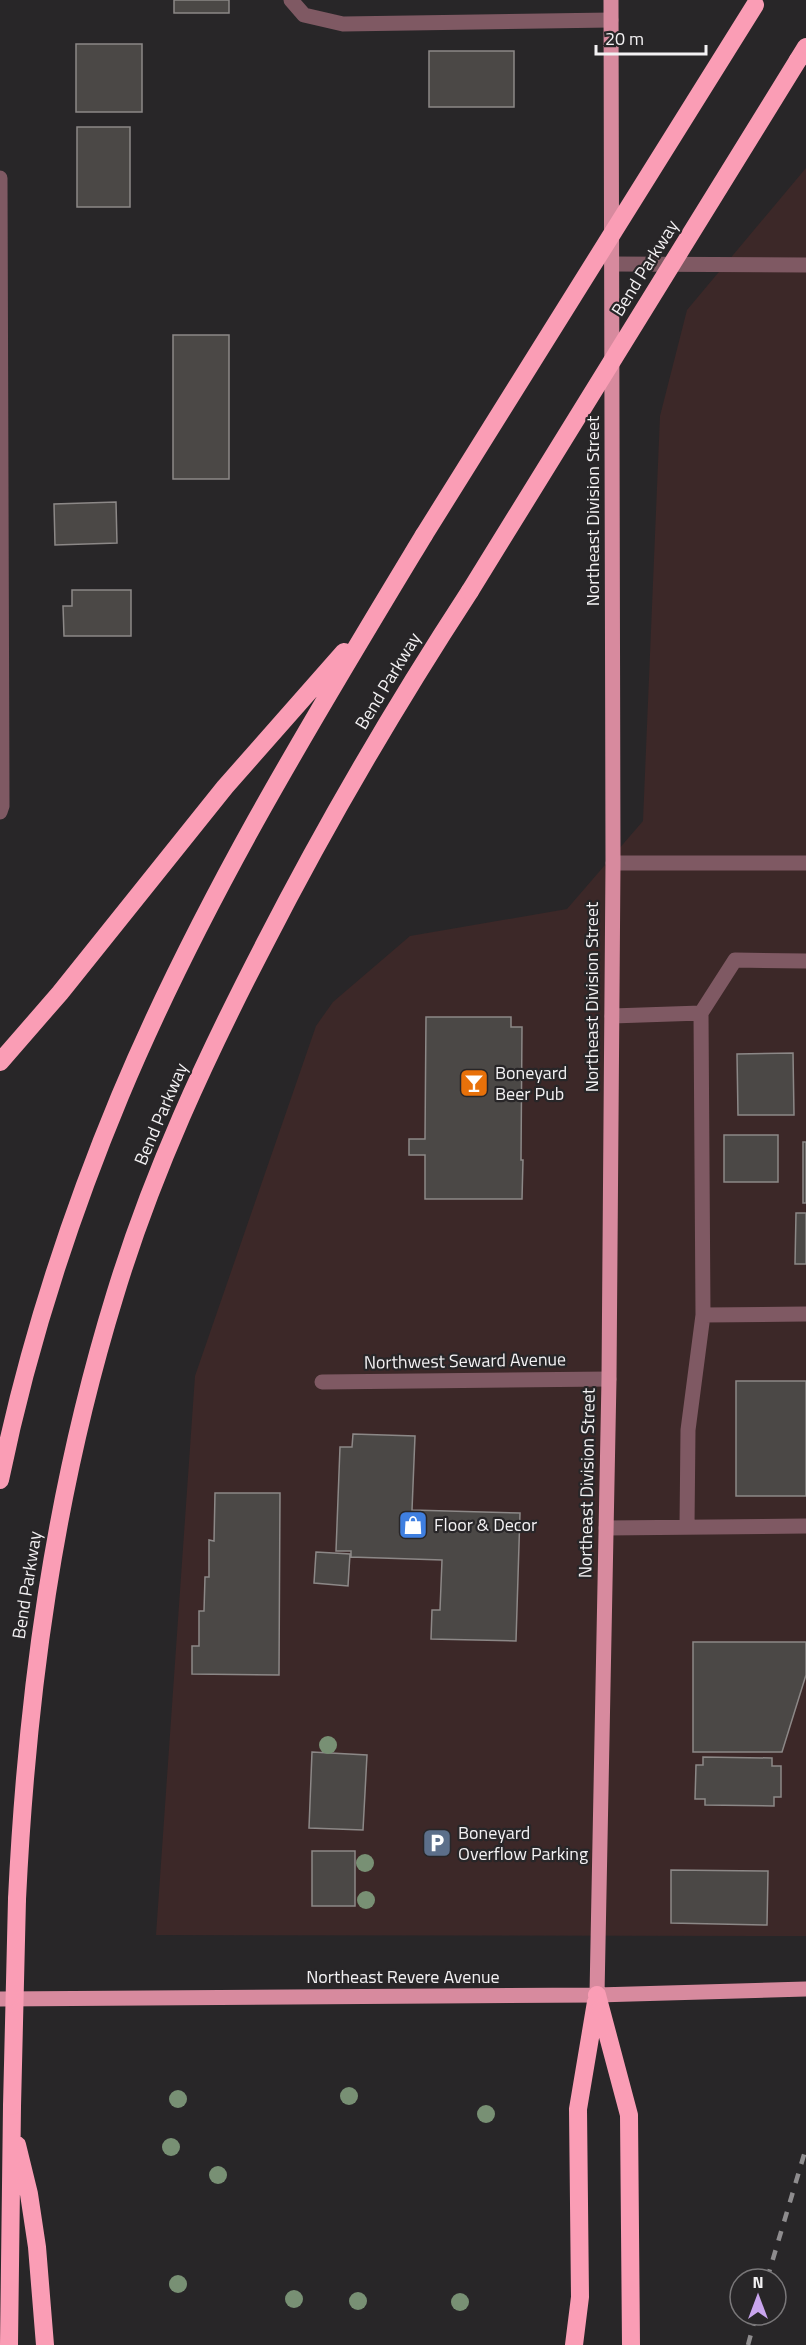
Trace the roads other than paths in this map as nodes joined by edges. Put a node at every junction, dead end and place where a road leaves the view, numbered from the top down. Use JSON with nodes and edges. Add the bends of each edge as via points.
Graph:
{"nodes":[{"id":1,"x":291,"y":0,"type":"edge"},
{"id":2,"x":611,"y":0,"type":"edge"},
{"id":3,"x":757,"y":2,"type":"edge"},
{"id":4,"x":611,"y":20,"type":"junction"},
{"id":5,"x":802,"y":53,"type":"edge"},
{"id":6,"x":0,"y":178,"type":"edge"},
{"id":7,"x":0,"y":212,"type":"edge"},
{"id":8,"x":612,"y":264,"type":"junction"},
{"id":9,"x":806,"y":265,"type":"edge"},
{"id":10,"x":1,"y":563,"type":"edge"},
{"id":11,"x":373,"y":619,"type":"junction"},
{"id":12,"x":0,"y":812,"type":"edge"},
{"id":13,"x":613,"y":863,"type":"junction"},
{"id":14,"x":806,"y":863,"type":"edge"},
{"id":15,"x":806,"y":961,"type":"edge"},
{"id":16,"x":701,"y":1014,"type":"junction"},
{"id":17,"x":612,"y":1016,"type":"junction"},
{"id":18,"x":0,"y":1062,"type":"edge"},
{"id":19,"x":806,"y":1314,"type":"edge"},
{"id":20,"x":703,"y":1315,"type":"junction"},
{"id":21,"x":609,"y":1379,"type":"junction"},
{"id":22,"x":322,"y":1382,"type":"dead end"},
{"id":23,"x":0,"y":1480,"type":"edge"},
{"id":24,"x":806,"y":1526,"type":"edge"},
{"id":25,"x":687,"y":1527,"type":"junction"},
{"id":26,"x":606,"y":1528,"type":"junction"},
{"id":27,"x":806,"y":1989,"type":"edge"},
{"id":28,"x":597,"y":1995,"type":"junction"},
{"id":29,"x":0,"y":1999,"type":"edge"},
{"id":30,"x":11,"y":2114,"type":"junction"},
{"id":31,"x":9,"y":2345,"type":"edge"},
{"id":32,"x":45,"y":2345,"type":"edge"},
{"id":33,"x":574,"y":2345,"type":"edge"},
{"id":34,"x":631,"y":2345,"type":"edge"}],
"edges":[{"from":1,"to":4,"type":"street","via":[[304,15],[343,24]]},
{"from":2,"to":4,"type":"main road","name":"Northeast Division Street"},
{"from":3,"to":11,"type":"highway","bridge":true},
{"from":4,"to":8,"type":"main road","name":"Northeast Division Street"},
{"from":5,"to":30,"type":"highway","name":"Bend Parkway","bridge":true,"via":[[369,753],[272,928],[200,1075],[159,1170],[115,1293],[53,1550],[30,1725],[17,1899]]},
{"from":6,"to":7,"type":"street"},
{"from":7,"to":10,"type":"street"},
{"from":8,"to":9,"type":"street"},
{"from":8,"to":13,"type":"main road","name":"Northeast Division Street"},
{"from":10,"to":12,"type":"street"},
{"from":11,"to":18,"type":"highway","via":[[256,751]]},
{"from":11,"to":23,"type":"highway","via":[[237,856],[121,1094],[49,1289],[16,1404]]},
{"from":13,"to":14,"type":"street"},
{"from":13,"to":17,"type":"main road","name":"Northeast Division Street"},
{"from":15,"to":16,"type":"street","via":[[735,960]]},
{"from":16,"to":17,"type":"street"},
{"from":16,"to":20,"type":"street"},
{"from":17,"to":21,"type":"main road","name":"Northeast Division Street"},
{"from":19,"to":20,"type":"street"},
{"from":20,"to":25,"type":"street","via":[[688,1430]]},
{"from":21,"to":22,"type":"street","name":"Northwest Seward Avenue"},
{"from":21,"to":26,"type":"main road","name":"Northeast Division Street"},
{"from":24,"to":25,"type":"street"},
{"from":25,"to":26,"type":"street"},
{"from":26,"to":28,"type":"main road","name":"Northeast Division Street"},
{"from":27,"to":28,"type":"main road","name":"Northeast Revere Avenue"},
{"from":28,"to":29,"type":"main road","name":"Northeast Revere Avenue"},
{"from":28,"to":33,"type":"highway","via":[[578,2109],[580,2297]]},
{"from":28,"to":34,"type":"highway","via":[[630,2115]]},
{"from":30,"to":31,"type":"highway","name":"Bend Parkway"},
{"from":30,"to":32,"type":"highway","via":[[35,2228]]}]}
